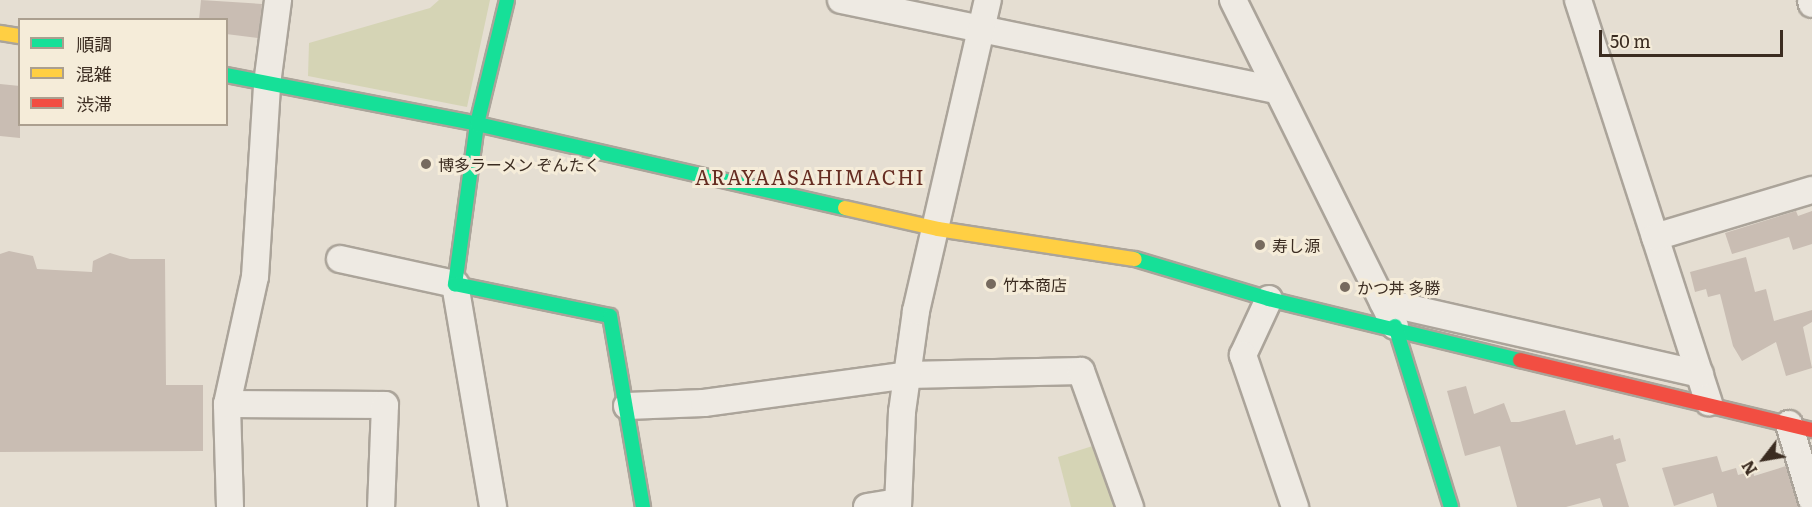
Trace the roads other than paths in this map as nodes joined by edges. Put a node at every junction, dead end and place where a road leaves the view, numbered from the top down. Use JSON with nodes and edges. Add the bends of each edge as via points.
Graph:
{"nodes":[{"id":1,"x":278,"y":0,"type":"edge"},
{"id":2,"x":507,"y":0,"type":"edge"},
{"id":3,"x":841,"y":0,"type":"edge"},
{"id":4,"x":988,"y":0,"type":"edge"},
{"id":5,"x":1233,"y":0,"type":"edge"},
{"id":6,"x":1578,"y":0,"type":"edge"},
{"id":7,"x":981,"y":30,"type":"junction"},
{"id":8,"x":0,"y":33,"type":"edge"},
{"id":9,"x":18,"y":36,"type":"edge"},
{"id":10,"x":228,"y":75,"type":"edge"},
{"id":11,"x":267,"y":84,"type":"junction"},
{"id":12,"x":1274,"y":90,"type":"junction"},
{"id":13,"x":477,"y":124,"type":"junction"},
{"id":14,"x":1812,"y":190,"type":"edge"},
{"id":15,"x":938,"y":228,"type":"junction"},
{"id":16,"x":1655,"y":237,"type":"junction"},
{"id":17,"x":340,"y":260,"type":"dead end"},
{"id":18,"x":455,"y":284,"type":"junction"},
{"id":19,"x":1269,"y":299,"type":"junction"},
{"id":20,"x":1383,"y":302,"type":"junction"},
{"id":21,"x":1395,"y":326,"type":"junction"},
{"id":22,"x":1700,"y":374,"type":"junction"},
{"id":23,"x":909,"y":375,"type":"junction"},
{"id":24,"x":1709,"y":402,"type":"junction"},
{"id":25,"x":227,"y":404,"type":"junction"},
{"id":26,"x":627,"y":406,"type":"junction"},
{"id":27,"x":1801,"y":427,"type":"edge"},
{"id":28,"x":1812,"y":500,"type":"edge"},
{"id":29,"x":898,"y":505,"type":"edge"},
{"id":30,"x":230,"y":507,"type":"edge"},
{"id":31,"x":381,"y":507,"type":"edge"},
{"id":32,"x":493,"y":507,"type":"edge"},
{"id":33,"x":643,"y":507,"type":"edge"},
{"id":34,"x":867,"y":507,"type":"edge"},
{"id":35,"x":1131,"y":507,"type":"edge"},
{"id":36,"x":1296,"y":507,"type":"edge"},
{"id":37,"x":1451,"y":507,"type":"edge"}],
"edges":[{"from":1,"to":11,"type":"street"},
{"from":2,"to":13,"type":"street"},
{"from":3,"to":7,"type":"street"},
{"from":4,"to":7,"type":"street"},
{"from":5,"to":12,"type":"street"},
{"from":6,"to":16,"type":"street"},
{"from":7,"to":12,"type":"street"},
{"from":7,"to":15,"type":"street"},
{"from":8,"to":9,"type":"street"},
{"from":10,"to":11,"type":"street"},
{"from":11,"to":13,"type":"street"},
{"from":11,"to":25,"type":"street","via":[[255,277]]},
{"from":12,"to":20,"type":"street"},
{"from":13,"to":15,"type":"street"},
{"from":13,"to":18,"type":"street"},
{"from":14,"to":16,"type":"street"},
{"from":15,"to":19,"type":"street","via":[[1115,254]]},
{"from":15,"to":23,"type":"street","via":[[916,311]]},
{"from":16,"to":22,"type":"street"},
{"from":17,"to":18,"type":"street"},
{"from":18,"to":26,"type":"street","via":[[610,316]]},
{"from":18,"to":32,"type":"street"},
{"from":19,"to":21,"type":"street"},
{"from":19,"to":36,"type":"street","via":[[1243,355]]},
{"from":20,"to":21,"type":"street"},
{"from":20,"to":22,"type":"street"},
{"from":21,"to":24,"type":"street"},
{"from":21,"to":37,"type":"street"},
{"from":22,"to":24,"type":"street"},
{"from":23,"to":26,"type":"street","via":[[704,403]]},
{"from":23,"to":29,"type":"street"},
{"from":23,"to":35,"type":"street","via":[[1080,371]]},
{"from":24,"to":27,"type":"street"},
{"from":25,"to":30,"type":"street"},
{"from":25,"to":31,"type":"street","via":[[385,405]]},
{"from":26,"to":33,"type":"street"},
{"from":27,"to":28,"type":"street"},
{"from":29,"to":34,"type":"street"}]}
